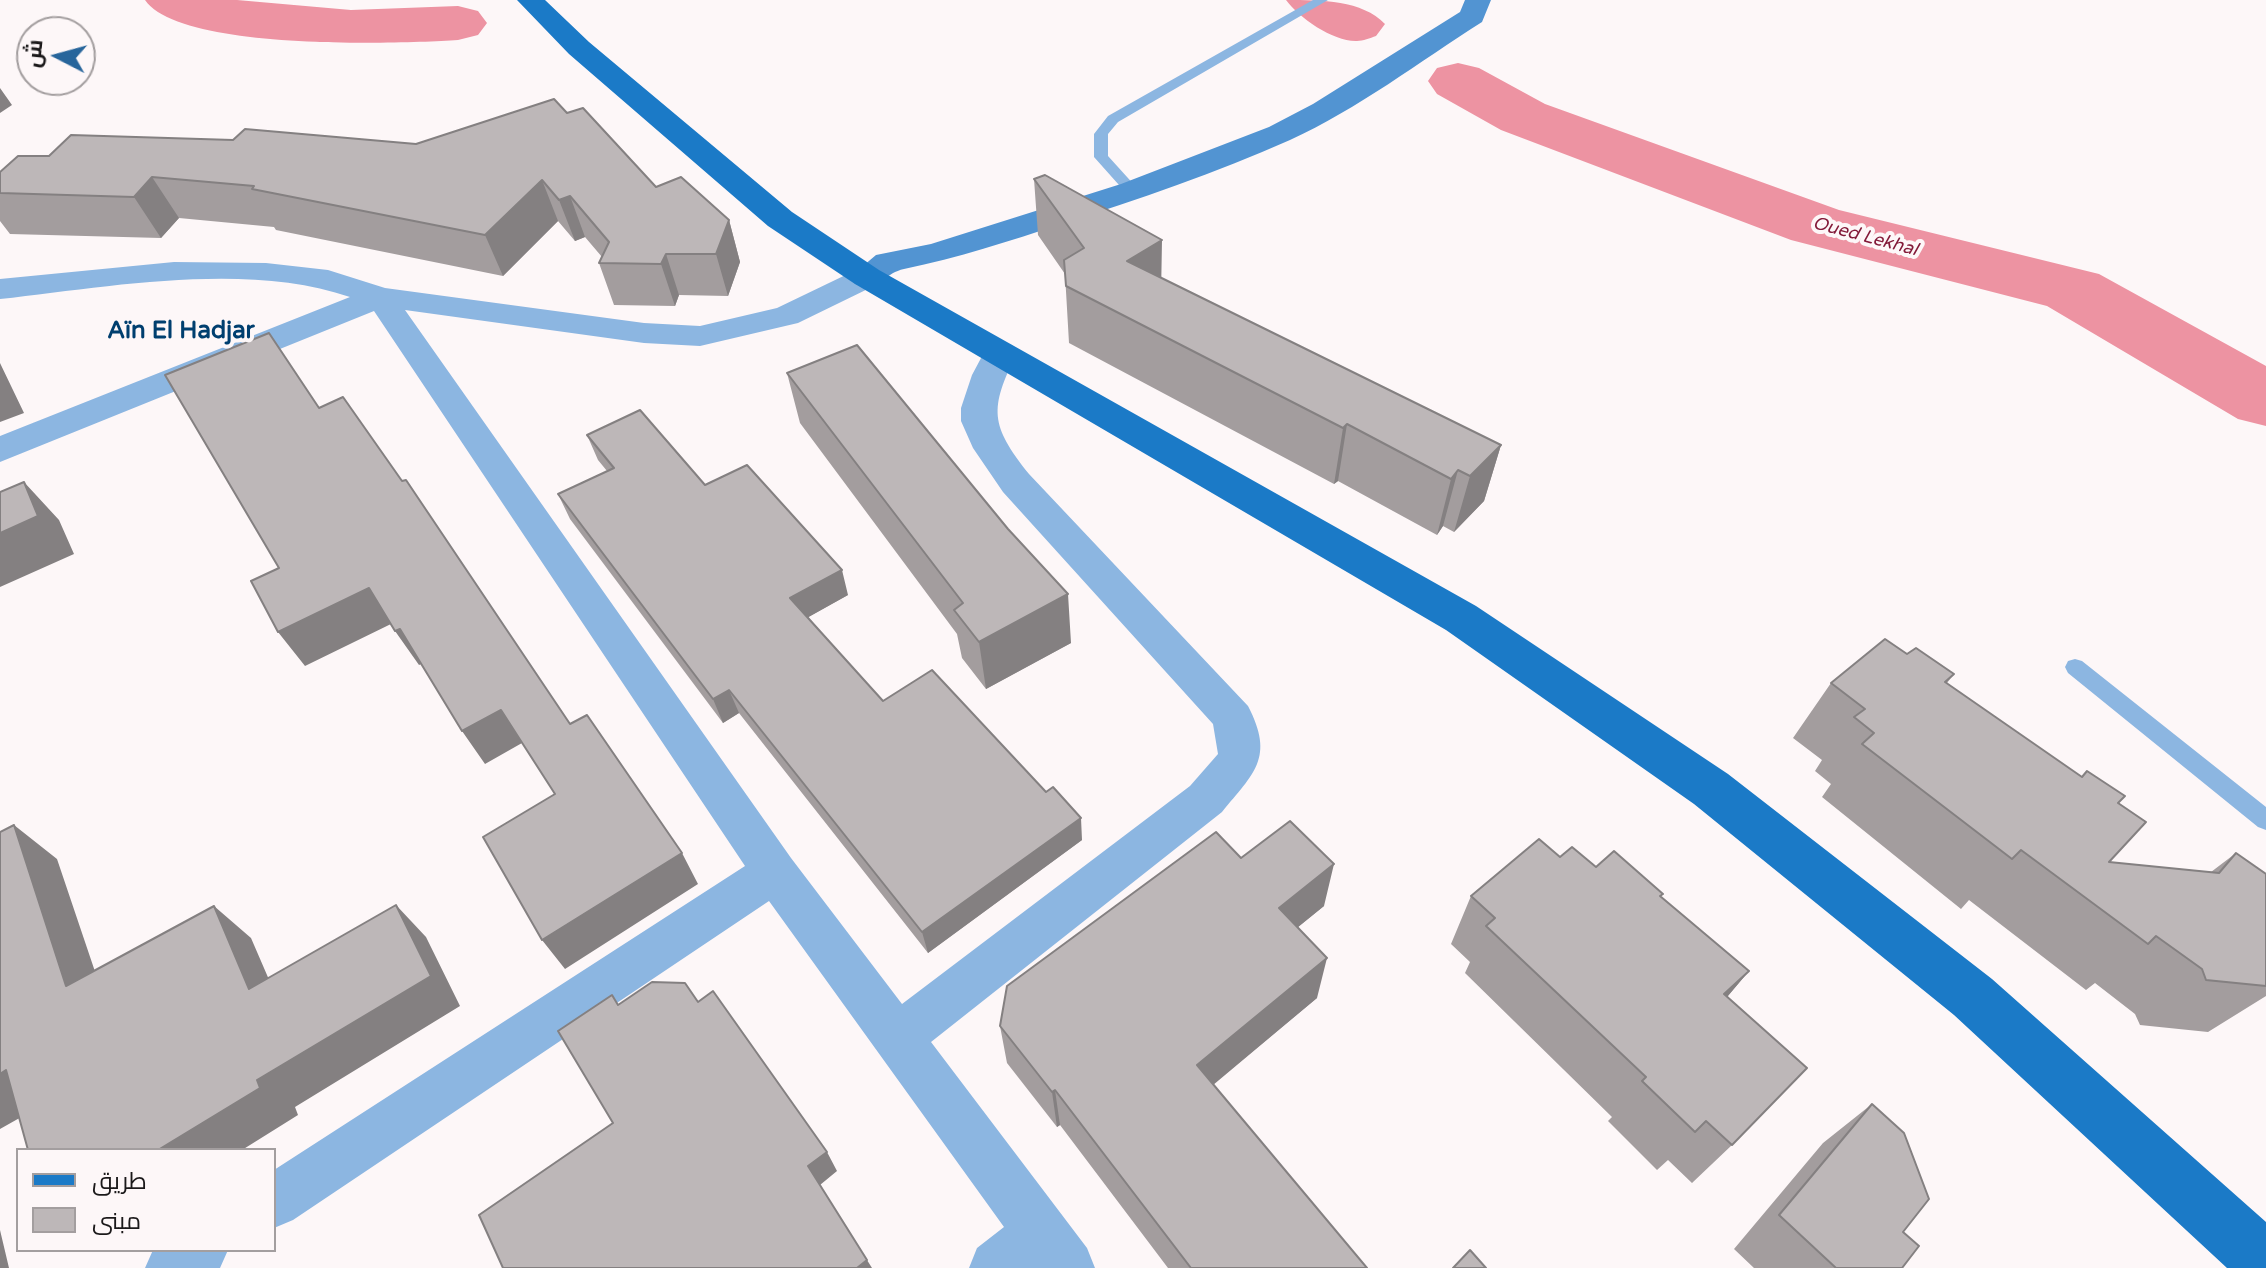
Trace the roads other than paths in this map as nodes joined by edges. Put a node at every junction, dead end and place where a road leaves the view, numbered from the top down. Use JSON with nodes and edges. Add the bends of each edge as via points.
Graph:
{"nodes":[{"id":1,"x":530,"y":0,"type":"edge"},
{"id":2,"x":1322,"y":0,"type":"edge"},
{"id":3,"x":1475,"y":8,"type":"edge"},
{"id":4,"x":1132,"y":191,"type":"junction"},
{"id":5,"x":867,"y":277,"type":"junction"},
{"id":6,"x":0,"y":289,"type":"edge"},
{"id":7,"x":380,"y":297,"type":"junction"},
{"id":8,"x":1000,"y":353,"type":"junction"},
{"id":9,"x":0,"y":450,"type":"edge"},
{"id":10,"x":2075,"y":667,"type":"dead end"},
{"id":11,"x":2266,"y":820,"type":"edge"},
{"id":12,"x":775,"y":872,"type":"junction"},
{"id":13,"x":896,"y":1039,"type":"junction"},
{"id":14,"x":276,"y":1200,"type":"edge"},
{"id":15,"x":1054,"y":1250,"type":"edge"},
{"id":16,"x":197,"y":1252,"type":"edge"},
{"id":17,"x":2266,"y":1263,"type":"edge"},
{"id":18,"x":173,"y":1268,"type":"edge"},
{"id":19,"x":997,"y":1268,"type":"edge"}],
"edges":[{"from":1,"to":5,"type":"main road","via":[[780,219]]},
{"from":2,"to":4,"type":"lane","via":[[1113,119],[1101,134],[1101,157]]},
{"from":3,"to":4,"type":"main road","via":[[1324,110],[1213,162]]},
{"from":4,"to":5,"type":"main road","via":[[937,253],[888,262]]},
{"from":5,"to":7,"type":"street","via":[[787,316],[700,336]]},
{"from":5,"to":8,"type":"main road"},
{"from":6,"to":7,"type":"street","via":[[174,271],[251,272],[328,279]]},
{"from":7,"to":9,"type":"street"},
{"from":7,"to":12,"type":"street"},
{"from":8,"to":13,"type":"street","via":[[981,387],[976,410],[984,443],[1233,718],[1240,759],[1206,799]]},
{"from":8,"to":17,"type":"main road","via":[[1461,618],[1711,789],[1973,997]]},
{"from":10,"to":11,"type":"lane"},
{"from":12,"to":13,"type":"street"},
{"from":12,"to":14,"type":"street"},
{"from":13,"to":15,"type":"street"},
{"from":15,"to":19,"type":"street"},
{"from":16,"to":18,"type":"street"}]}
